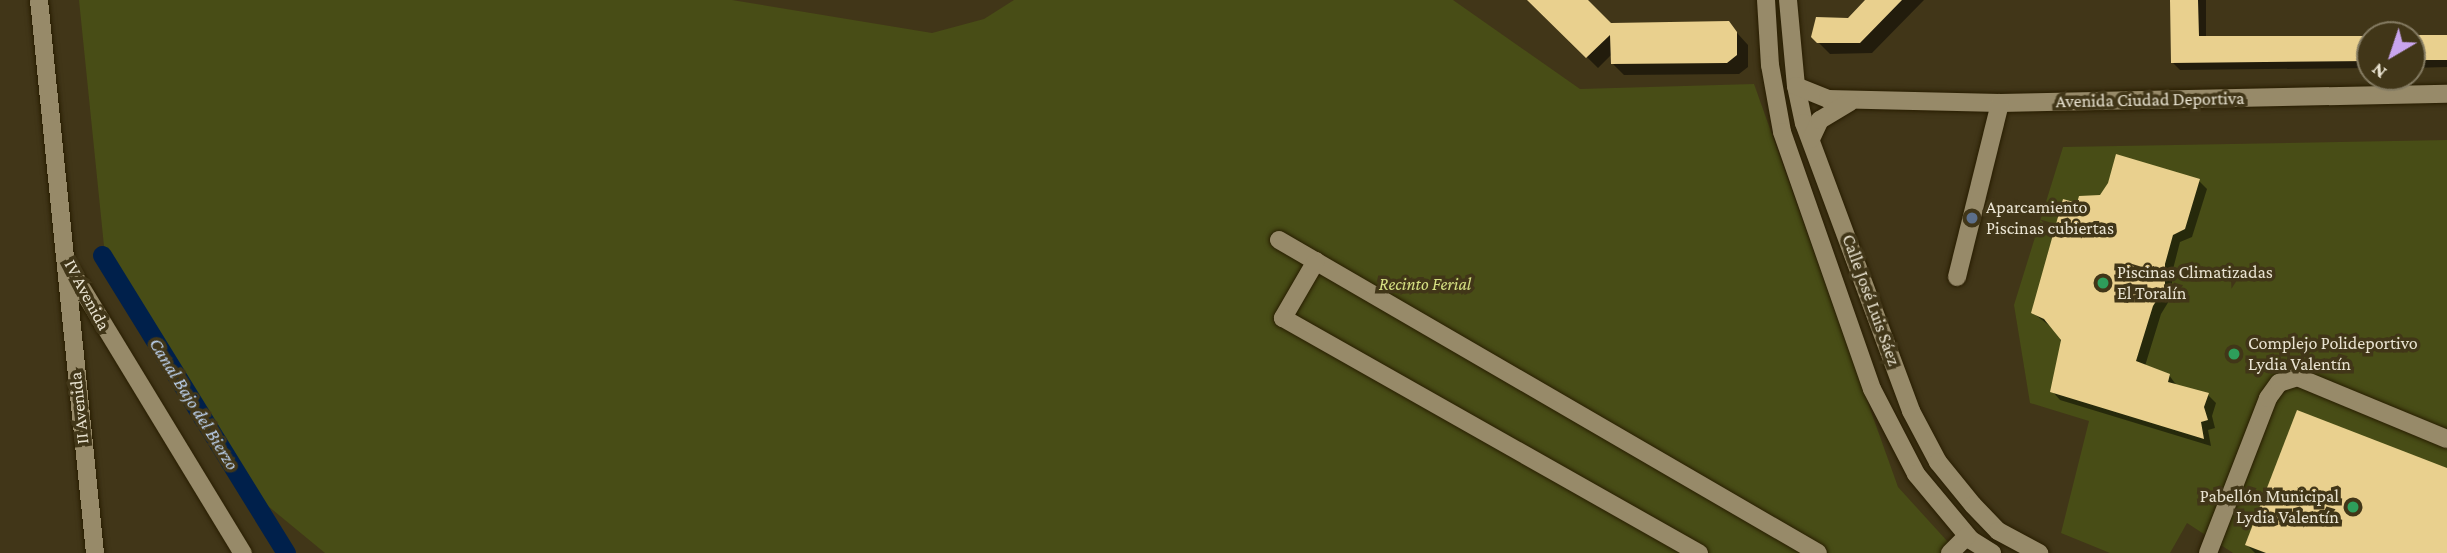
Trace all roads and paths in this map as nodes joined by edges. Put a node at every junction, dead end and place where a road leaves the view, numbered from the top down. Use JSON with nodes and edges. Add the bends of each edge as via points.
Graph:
{"nodes":[{"id":1,"x":39,"y":0,"type":"edge"},
{"id":2,"x":1766,"y":0,"type":"edge"},
{"id":3,"x":1788,"y":0,"type":"edge"},
{"id":4,"x":1796,"y":86,"type":"junction"},
{"id":5,"x":2447,"y":94,"type":"edge"},
{"id":6,"x":1853,"y":101,"type":"junction"},
{"id":7,"x":2000,"y":103,"type":"junction"},
{"id":8,"x":1811,"y":139,"type":"junction"},
{"id":9,"x":1279,"y":240,"type":"dead end"},
{"id":10,"x":1317,"y":261,"type":"junction"},
{"id":11,"x":66,"y":262,"type":"junction"},
{"id":12,"x":1957,"y":277,"type":"dead end"},
{"id":13,"x":2447,"y":439,"type":"edge"},
{"id":14,"x":1967,"y":536,"type":"junction"},
{"id":15,"x":95,"y":553,"type":"edge"},
{"id":16,"x":243,"y":553,"type":"edge"},
{"id":17,"x":1699,"y":553,"type":"edge"},
{"id":18,"x":1818,"y":553,"type":"edge"},
{"id":19,"x":1950,"y":553,"type":"edge"},
{"id":20,"x":1992,"y":553,"type":"edge"},
{"id":21,"x":2039,"y":553,"type":"edge"},
{"id":22,"x":2208,"y":553,"type":"edge"}],
"edges":[{"from":1,"to":11,"type":"street","name":"IV Avenida"},
{"from":2,"to":14,"type":"street","name":"Calle José Luis Sáez","via":[[1770,65],[1782,132],[1872,389],[1916,474]]},
{"from":3,"to":4,"type":"street","name":"Calle José Luis Sáez"},
{"from":4,"to":6,"type":"street","name":"Avenida Ciudad Deportiva","via":[[1808,94]]},
{"from":4,"to":8,"type":"street","name":"Calle José Luis Sáez"},
{"from":5,"to":7,"type":"street","name":"Avenida Ciudad Deportiva"},
{"from":6,"to":7,"type":"street","name":"Avenida Ciudad Deportiva"},
{"from":6,"to":8,"type":"street","via":[[1821,120]]},
{"from":7,"to":12,"type":"street"},
{"from":8,"to":21,"type":"street","name":"Calle José Luis Sáez","via":[[1911,411],[1938,462],[1998,531]]},
{"from":9,"to":10,"type":"street"},
{"from":10,"to":17,"type":"street","via":[[1283,318]]},
{"from":10,"to":18,"type":"street"},
{"from":11,"to":15,"type":"street","name":"II Avenida"},
{"from":11,"to":16,"type":"street","name":"IV Avenida"},
{"from":13,"to":22,"type":"street","via":[[2297,377],[2279,383],[2268,398]]},
{"from":14,"to":19,"type":"street"},
{"from":14,"to":20,"type":"street","name":"Calle José Luis Sáez"}]}
